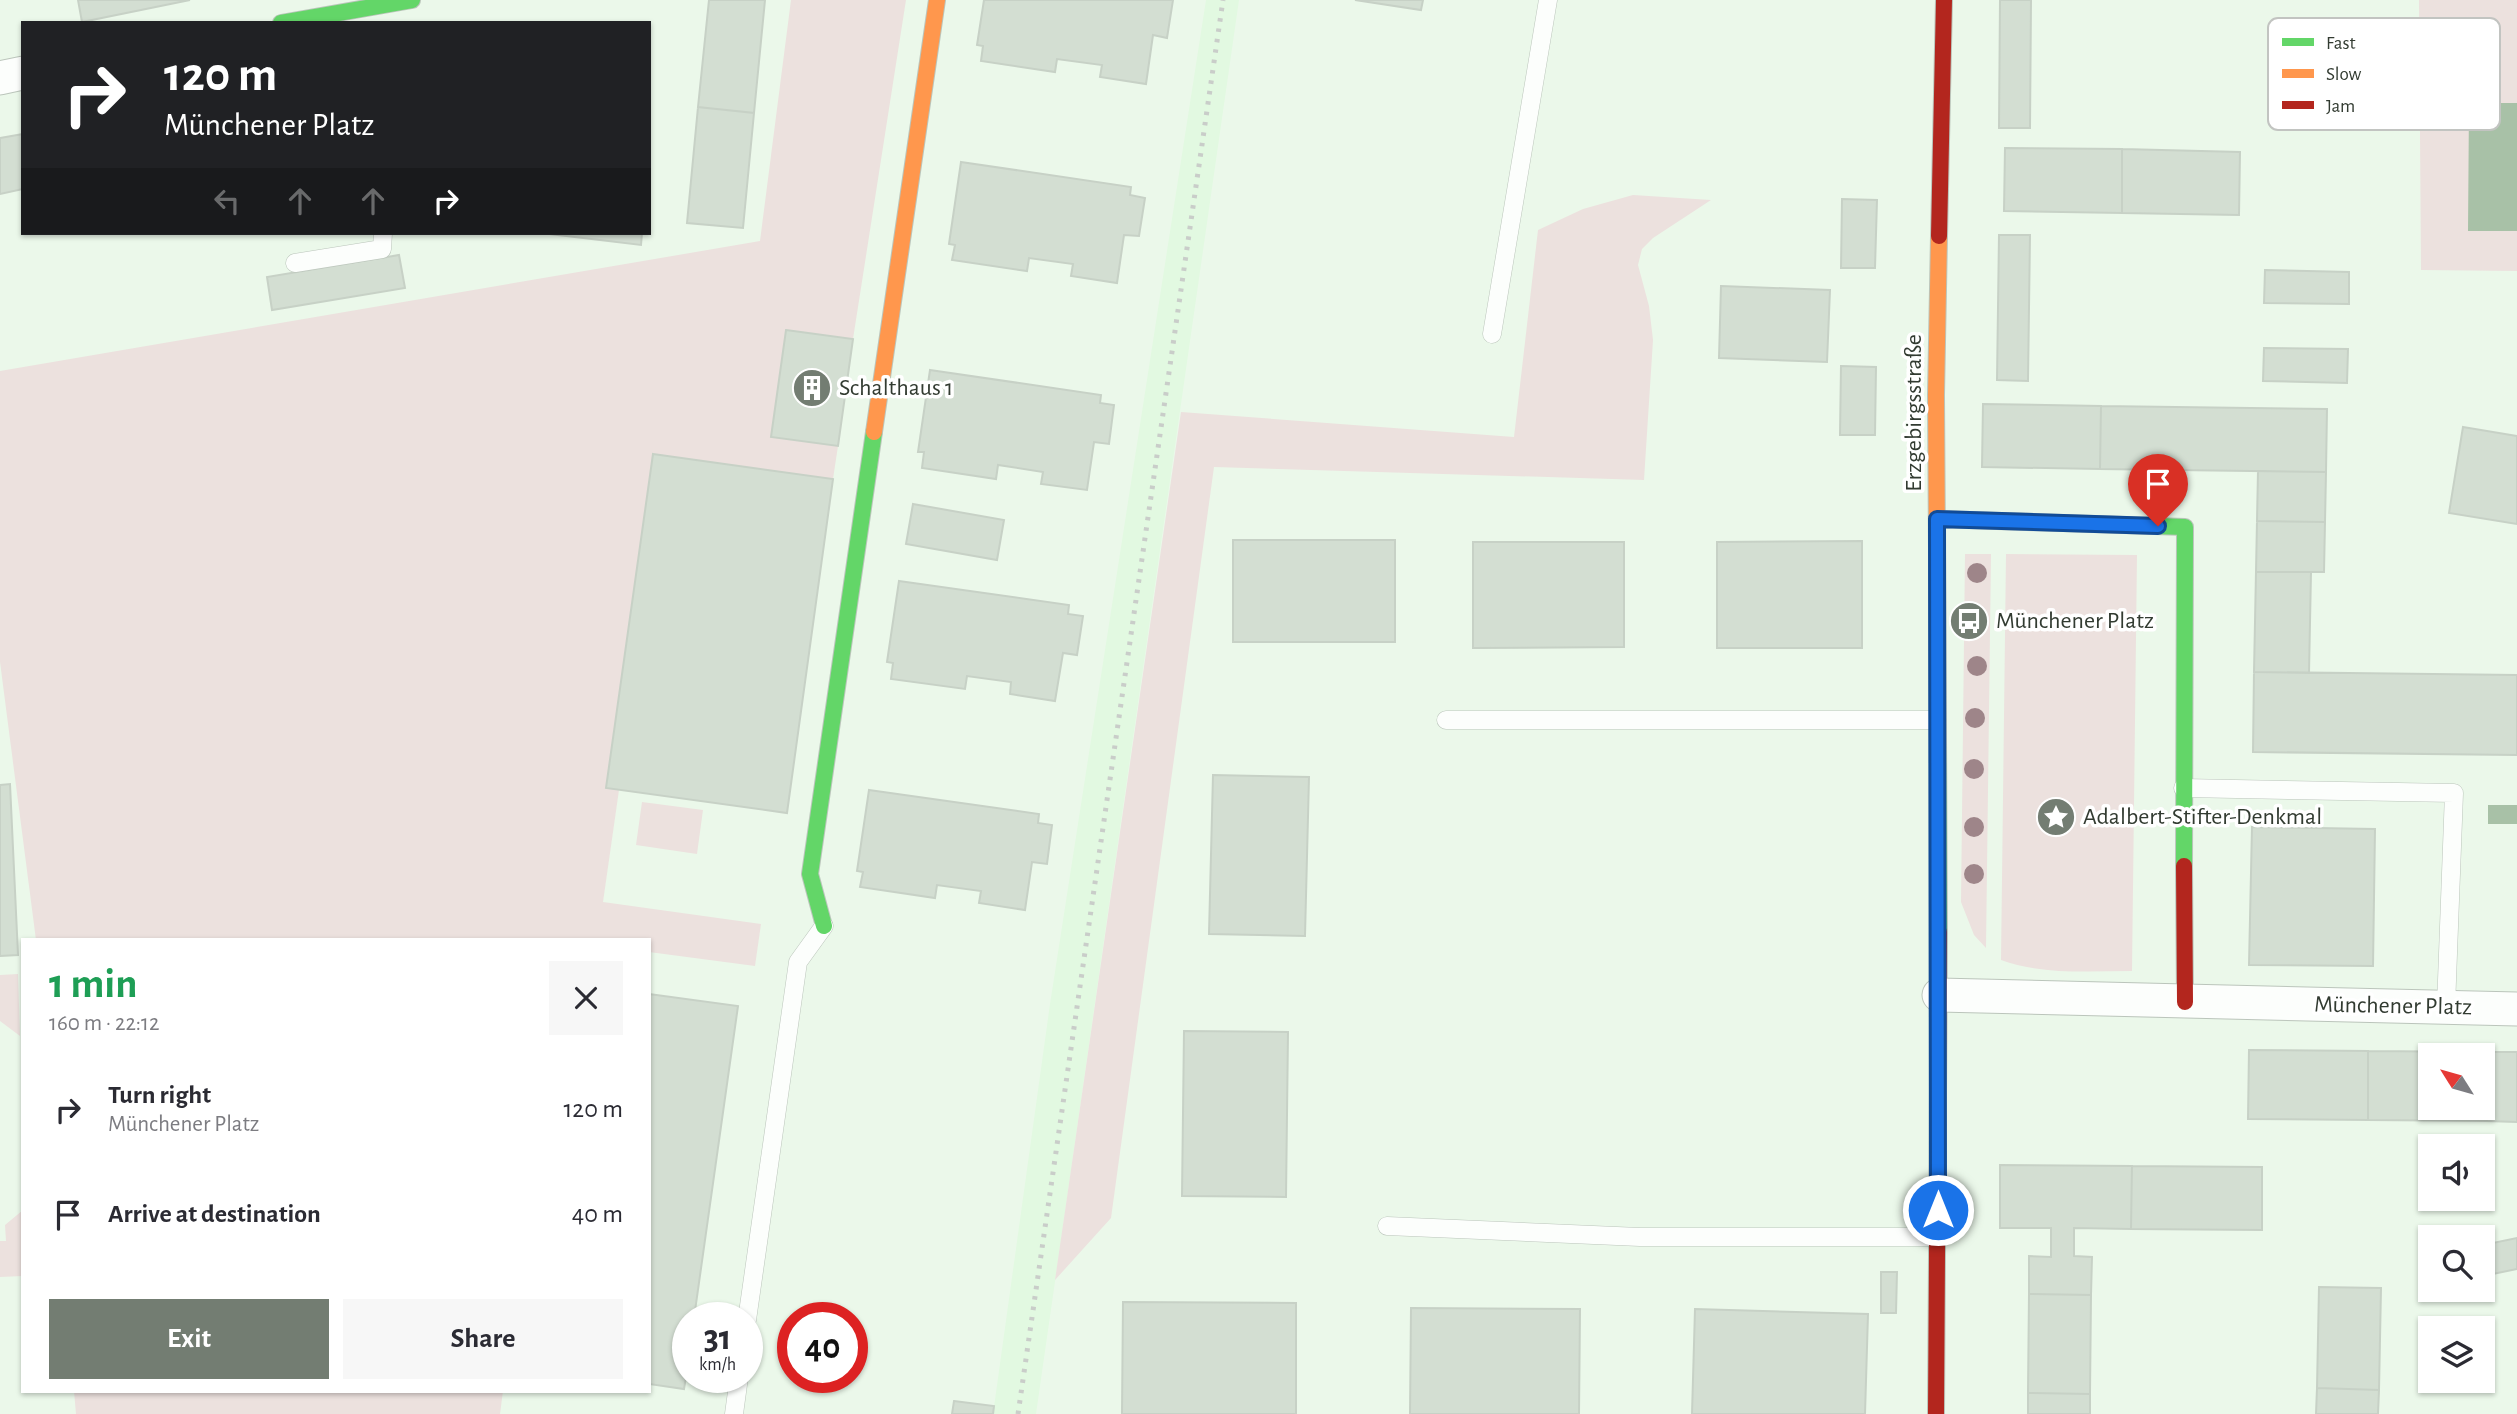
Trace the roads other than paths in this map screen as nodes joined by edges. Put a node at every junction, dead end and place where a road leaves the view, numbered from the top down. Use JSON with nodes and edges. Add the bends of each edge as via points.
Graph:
{"nodes":[{"id":1,"x":412,"y":0,"type":"edge"},
{"id":2,"x":936,"y":0,"type":"edge"},
{"id":3,"x":1548,"y":0,"type":"edge"},
{"id":4,"x":1944,"y":0,"type":"edge"},
{"id":5,"x":387,"y":14,"type":"edge"},
{"id":6,"x":305,"y":21,"type":"edge"},
{"id":7,"x":21,"y":73,"type":"edge"},
{"id":8,"x":0,"y":78,"type":"edge"},
{"id":9,"x":383,"y":235,"type":"edge"},
{"id":10,"x":295,"y":263,"type":"dead end"},
{"id":11,"x":1492,"y":334,"type":"dead end"},
{"id":12,"x":1937,"y":519,"type":"junction"},
{"id":13,"x":1446,"y":720,"type":"dead end"},
{"id":14,"x":1937,"y":720,"type":"junction"},
{"id":15,"x":2183,"y":788,"type":"junction"},
{"id":16,"x":824,"y":926,"type":"joint"},
{"id":17,"x":1939,"y":995,"type":"junction"},
{"id":18,"x":2185,"y":1002,"type":"junction"},
{"id":19,"x":2446,"y":1007,"type":"junction"},
{"id":20,"x":2517,"y":1009,"type":"edge"},
{"id":21,"x":1387,"y":1226,"type":"dead end"},
{"id":22,"x":1938,"y":1237,"type":"junction"},
{"id":23,"x":750,"y":1302,"type":"edge"},
{"id":24,"x":737,"y":1393,"type":"edge"},
{"id":25,"x":734,"y":1414,"type":"edge"},
{"id":26,"x":1936,"y":1414,"type":"edge"}],
"edges":[{"from":1,"to":5,"type":"street"},
{"from":2,"to":16,"type":"street","via":[[810,874]]},
{"from":3,"to":11,"type":"lane"},
{"from":4,"to":12,"type":"street","name":"Erzgebirgsstraße"},
{"from":5,"to":6,"type":"street"},
{"from":7,"to":8,"type":"street"},
{"from":9,"to":10,"type":"lane","via":[[382,249]]},
{"from":12,"to":14,"type":"street","name":"Erzgebirgsstraße"},
{"from":12,"to":15,"type":"street","via":[[2185,527]]},
{"from":13,"to":14,"type":"lane"},
{"from":14,"to":17,"type":"street","name":"Erzgebirgsstraße"},
{"from":15,"to":18,"type":"street"},
{"from":15,"to":19,"type":"lane","via":[[2454,793]]},
{"from":16,"to":23,"type":"lane","via":[[797,962]]},
{"from":17,"to":18,"type":"street","name":"Münchener Platz"},
{"from":17,"to":22,"type":"street","name":"Erzgebirgsstraße"},
{"from":18,"to":19,"type":"street","name":"Münchener Platz"},
{"from":19,"to":20,"type":"street","name":"Münchener Platz"},
{"from":21,"to":22,"type":"lane","via":[[1640,1237]]},
{"from":22,"to":26,"type":"street","name":"Erzgebirgsstraße"},
{"from":24,"to":25,"type":"lane"}]}
